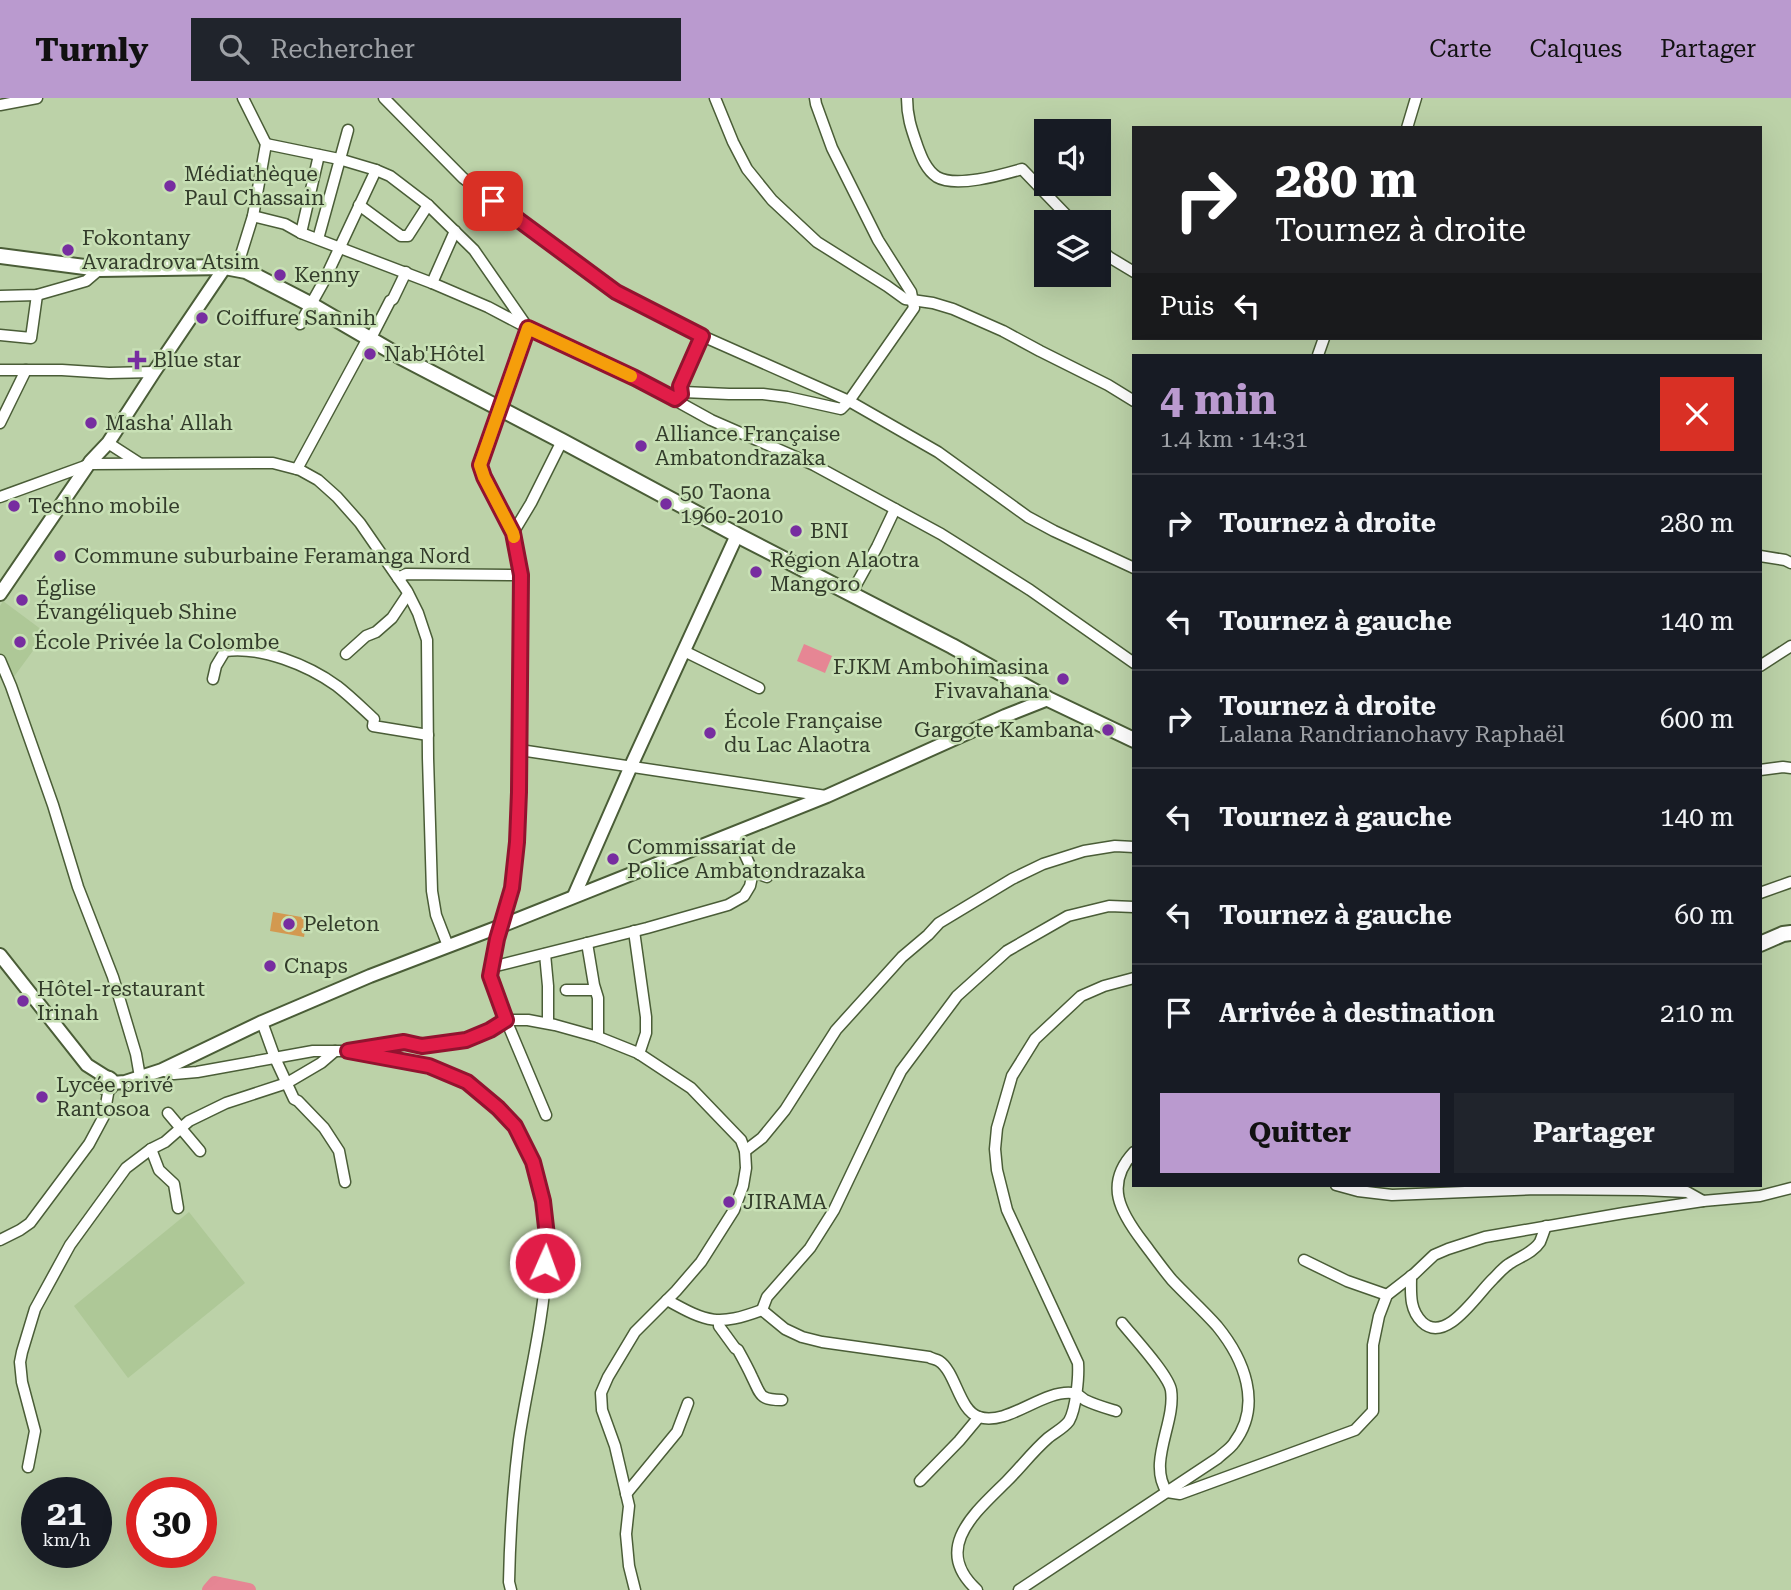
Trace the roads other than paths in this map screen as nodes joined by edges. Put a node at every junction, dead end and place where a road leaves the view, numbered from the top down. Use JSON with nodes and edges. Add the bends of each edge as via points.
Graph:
{"nodes":[{"id":1,"x":37,"y":98,"type":"edge"},
{"id":2,"x":243,"y":98,"type":"edge"},
{"id":3,"x":384,"y":98,"type":"edge"},
{"id":4,"x":715,"y":98,"type":"edge"},
{"id":5,"x":815,"y":98,"type":"edge"},
{"id":6,"x":907,"y":98,"type":"edge"},
{"id":7,"x":1416,"y":98,"type":"edge"},
{"id":8,"x":0,"y":105,"type":"edge"},
{"id":9,"x":1408,"y":126,"type":"edge"},
{"id":10,"x":348,"y":130,"type":"dead end"},
{"id":11,"x":266,"y":144,"type":"junction"},
{"id":12,"x":319,"y":155,"type":"junction"},
{"id":13,"x":339,"y":159,"type":"junction"},
{"id":14,"x":376,"y":170,"type":"junction"},
{"id":15,"x":359,"y":205,"type":"junction"},
{"id":16,"x":428,"y":205,"type":"junction"},
{"id":17,"x":1061,"y":210,"type":"edge"},
{"id":18,"x":253,"y":216,"type":"junction"},
{"id":19,"x":455,"y":230,"type":"junction"},
{"id":20,"x":301,"y":233,"type":"junction"},
{"id":21,"x":318,"y":239,"type":"junction"},
{"id":22,"x":340,"y":247,"type":"junction"},
{"id":23,"x":0,"y":256,"type":"edge"},
{"id":24,"x":1111,"y":258,"type":"edge"},
{"id":25,"x":225,"y":267,"type":"junction"},
{"id":26,"x":100,"y":269,"type":"junction"},
{"id":27,"x":1132,"y":271,"type":"edge"},
{"id":28,"x":405,"y":272,"type":"junction"},
{"id":29,"x":432,"y":282,"type":"junction"},
{"id":30,"x":37,"y":295,"type":"junction"},
{"id":31,"x":0,"y":296,"type":"edge"},
{"id":32,"x":914,"y":301,"type":"junction"},
{"id":33,"x":310,"y":304,"type":"junction"},
{"id":34,"x":300,"y":324,"type":"dead end"},
{"id":35,"x":528,"y":328,"type":"junction"},
{"id":36,"x":0,"y":335,"type":"edge"},
{"id":37,"x":702,"y":336,"type":"junction"},
{"id":38,"x":368,"y":338,"type":"junction"},
{"id":39,"x":0,"y":370,"type":"edge"},
{"id":40,"x":26,"y":370,"type":"junction"},
{"id":41,"x":153,"y":372,"type":"junction"},
{"id":42,"x":678,"y":396,"type":"junction"},
{"id":43,"x":1132,"y":400,"type":"edge"},
{"id":44,"x":849,"y":401,"type":"junction"},
{"id":45,"x":500,"y":408,"type":"junction"},
{"id":46,"x":0,"y":423,"type":"edge"},
{"id":47,"x":562,"y":441,"type":"junction"},
{"id":48,"x":108,"y":443,"type":"junction"},
{"id":49,"x":139,"y":463,"type":"junction"},
{"id":50,"x":89,"y":464,"type":"junction"},
{"id":51,"x":297,"y":469,"type":"junction"},
{"id":52,"x":0,"y":497,"type":"edge"},
{"id":53,"x":895,"y":509,"type":"junction"},
{"id":54,"x":513,"y":533,"type":"junction"},
{"id":55,"x":737,"y":535,"type":"junction"},
{"id":56,"x":1762,"y":556,"type":"edge"},
{"id":57,"x":1789,"y":559,"type":"edge"},
{"id":58,"x":1132,"y":567,"type":"edge"},
{"id":59,"x":521,"y":575,"type":"junction"},
{"id":60,"x":398,"y":578,"type":"junction"},
{"id":61,"x":0,"y":594,"type":"edge"},
{"id":62,"x":408,"y":594,"type":"junction"},
{"id":63,"x":851,"y":594,"type":"junction"},
{"id":64,"x":1791,"y":646,"type":"edge"},
{"id":65,"x":684,"y":651,"type":"junction"},
{"id":66,"x":346,"y":654,"type":"dead end"},
{"id":67,"x":0,"y":660,"type":"edge"},
{"id":68,"x":1132,"y":662,"type":"edge"},
{"id":69,"x":1762,"y":665,"type":"edge"},
{"id":70,"x":213,"y":679,"type":"dead end"},
{"id":71,"x":759,"y":688,"type":"dead end"},
{"id":72,"x":1048,"y":699,"type":"junction"},
{"id":73,"x":428,"y":735,"type":"junction"},
{"id":74,"x":1132,"y":739,"type":"edge"},
{"id":75,"x":520,"y":750,"type":"junction"},
{"id":76,"x":631,"y":765,"type":"junction"},
{"id":77,"x":1791,"y":768,"type":"edge"},
{"id":78,"x":1762,"y":770,"type":"edge"},
{"id":79,"x":827,"y":796,"type":"junction"},
{"id":80,"x":734,"y":833,"type":"junction"},
{"id":81,"x":1132,"y":847,"type":"edge"},
{"id":82,"x":753,"y":872,"type":"junction"},
{"id":83,"x":766,"y":877,"type":"dead end"},
{"id":84,"x":1791,"y":883,"type":"edge"},
{"id":85,"x":1762,"y":892,"type":"edge"},
{"id":86,"x":574,"y":896,"type":"junction"},
{"id":87,"x":1132,"y":906,"type":"edge"},
{"id":88,"x":501,"y":926,"type":"junction"},
{"id":89,"x":634,"y":932,"type":"junction"},
{"id":90,"x":1791,"y":933,"type":"edge"},
{"id":91,"x":587,"y":943,"type":"junction"},
{"id":92,"x":1762,"y":943,"type":"edge"},
{"id":93,"x":448,"y":946,"type":"junction"},
{"id":94,"x":545,"y":954,"type":"junction"},
{"id":95,"x":0,"y":955,"type":"edge"},
{"id":96,"x":492,"y":967,"type":"junction"},
{"id":97,"x":1132,"y":979,"type":"edge"},
{"id":98,"x":566,"y":990,"type":"dead end"},
{"id":99,"x":595,"y":990,"type":"junction"},
{"id":100,"x":506,"y":1020,"type":"junction"},
{"id":101,"x":262,"y":1021,"type":"junction"},
{"id":102,"x":548,"y":1024,"type":"junction"},
{"id":103,"x":598,"y":1037,"type":"junction"},
{"id":104,"x":335,"y":1051,"type":"junction"},
{"id":105,"x":348,"y":1051,"type":"junction"},
{"id":106,"x":639,"y":1054,"type":"junction"},
{"id":107,"x":275,"y":1058,"type":"junction"},
{"id":108,"x":162,"y":1070,"type":"junction"},
{"id":109,"x":140,"y":1077,"type":"junction"},
{"id":110,"x":108,"y":1081,"type":"junction"},
{"id":111,"x":286,"y":1083,"type":"junction"},
{"id":112,"x":168,"y":1113,"type":"dead end"},
{"id":113,"x":546,"y":1115,"type":"dead end"},
{"id":114,"x":180,"y":1129,"type":"junction"},
{"id":115,"x":151,"y":1149,"type":"junction"},
{"id":116,"x":200,"y":1151,"type":"dead end"},
{"id":117,"x":745,"y":1151,"type":"junction"},
{"id":118,"x":1132,"y":1154,"type":"edge"},
{"id":119,"x":345,"y":1182,"type":"dead end"},
{"id":120,"x":1343,"y":1187,"type":"edge"},
{"id":121,"x":1791,"y":1188,"type":"edge"},
{"id":122,"x":1703,"y":1201,"type":"junction"},
{"id":123,"x":178,"y":1209,"type":"dead end"},
{"id":124,"x":1546,"y":1226,"type":"junction"},
{"id":125,"x":11,"y":1235,"type":"junction"},
{"id":126,"x":0,"y":1240,"type":"edge"},
{"id":127,"x":0,"y":1252,"type":"edge"},
{"id":128,"x":1304,"y":1260,"type":"dead end"},
{"id":129,"x":1411,"y":1276,"type":"junction"},
{"id":130,"x":1387,"y":1295,"type":"junction"},
{"id":131,"x":667,"y":1300,"type":"junction"},
{"id":132,"x":762,"y":1310,"type":"junction"},
{"id":133,"x":719,"y":1321,"type":"junction"},
{"id":134,"x":1122,"y":1323,"type":"dead end"},
{"id":135,"x":1077,"y":1394,"type":"junction"},
{"id":136,"x":782,"y":1400,"type":"dead end"},
{"id":137,"x":688,"y":1403,"type":"dead end"},
{"id":138,"x":1116,"y":1411,"type":"dead end"},
{"id":139,"x":978,"y":1417,"type":"junction"},
{"id":140,"x":28,"y":1467,"type":"dead end"},
{"id":141,"x":920,"y":1481,"type":"dead end"},
{"id":142,"x":1167,"y":1492,"type":"junction"},
{"id":143,"x":626,"y":1493,"type":"junction"},
{"id":144,"x":511,"y":1590,"type":"edge"},
{"id":145,"x":635,"y":1590,"type":"edge"},
{"id":146,"x":977,"y":1590,"type":"edge"},
{"id":147,"x":1019,"y":1590,"type":"edge"}],
"edges":[{"from":1,"to":8,"type":"street"},
{"from":2,"to":11,"type":"street"},
{"from":3,"to":37,"type":"street","via":[[463,178],[508,213],[616,292]]},
{"from":4,"to":32,"type":"street","via":[[747,169],[772,200],[817,242]]},
{"from":5,"to":32,"type":"street","via":[[832,148]]},
{"from":6,"to":17,"type":"street","via":[[907,116],[923,162],[936,176],[952,181],[991,178],[1022,169]]},
{"from":7,"to":9,"type":"street"},
{"from":10,"to":13,"type":"street"},
{"from":11,"to":12,"type":"street"},
{"from":11,"to":18,"type":"street"},
{"from":12,"to":13,"type":"street"},
{"from":12,"to":20,"type":"street"},
{"from":13,"to":14,"type":"street"},
{"from":13,"to":21,"type":"street"},
{"from":14,"to":15,"type":"street"},
{"from":14,"to":16,"type":"street"},
{"from":15,"to":16,"type":"street","via":[[401,236],[408,236]]},
{"from":15,"to":22,"type":"street"},
{"from":16,"to":19,"type":"street"},
{"from":18,"to":20,"type":"street"},
{"from":18,"to":25,"type":"street","via":[[239,261]]},
{"from":19,"to":29,"type":"street"},
{"from":19,"to":35,"type":"street"},
{"from":20,"to":21,"type":"street"},
{"from":21,"to":22,"type":"street"},
{"from":22,"to":28,"type":"street"},
{"from":22,"to":33,"type":"street"},
{"from":23,"to":26,"type":"main road"},
{"from":24,"to":27,"type":"street"},
{"from":25,"to":26,"type":"main road"},
{"from":25,"to":33,"type":"main road","via":[[246,271]]},
{"from":25,"to":41,"type":"street"},
{"from":26,"to":30,"type":"street","via":[[86,281]]},
{"from":28,"to":29,"type":"street"},
{"from":28,"to":38,"type":"street"},
{"from":29,"to":35,"type":"street"},
{"from":30,"to":31,"type":"street"},
{"from":30,"to":36,"type":"street","via":[[31,338]]},
{"from":32,"to":43,"type":"street","via":[[953,309],[1003,331]]},
{"from":32,"to":44,"type":"street","via":[[909,316]]},
{"from":33,"to":34,"type":"street"},
{"from":33,"to":38,"type":"main road"},
{"from":35,"to":42,"type":"street"},
{"from":35,"to":45,"type":"street"},
{"from":37,"to":42,"type":"street"},
{"from":37,"to":44,"type":"street"},
{"from":38,"to":45,"type":"main road"},
{"from":38,"to":51,"type":"street"},
{"from":39,"to":40,"type":"street"},
{"from":40,"to":41,"type":"street"},
{"from":40,"to":46,"type":"street"},
{"from":41,"to":48,"type":"street"},
{"from":42,"to":44,"type":"street","via":[[684,392],[764,394],[841,409]]},
{"from":42,"to":53,"type":"street","via":[[711,420],[814,465]]},
{"from":44,"to":58,"type":"street","via":[[938,452],[1028,517]]},
{"from":45,"to":47,"type":"main road"},
{"from":45,"to":54,"type":"street","via":[[480,465]]},
{"from":47,"to":54,"type":"street"},
{"from":47,"to":55,"type":"main road"},
{"from":48,"to":49,"type":"street"},
{"from":48,"to":50,"type":"street"},
{"from":49,"to":50,"type":"street"},
{"from":49,"to":51,"type":"street","via":[[273,463]]},
{"from":50,"to":52,"type":"street"},
{"from":50,"to":61,"type":"street"},
{"from":51,"to":60,"type":"street","via":[[337,497]]},
{"from":53,"to":63,"type":"street"},
{"from":53,"to":68,"type":"street","via":[[1030,590]]},
{"from":54,"to":59,"type":"street"},
{"from":55,"to":63,"type":"main road"},
{"from":55,"to":65,"type":"street"},
{"from":56,"to":57,"type":"street"},
{"from":59,"to":60,"type":"street","via":[[405,574]]},
{"from":59,"to":75,"type":"street"},
{"from":60,"to":62,"type":"street"},
{"from":62,"to":66,"type":"street","via":[[392,618]]},
{"from":62,"to":73,"type":"street","via":[[427,640]]},
{"from":63,"to":72,"type":"main road"},
{"from":64,"to":69,"type":"street"},
{"from":65,"to":71,"type":"street"},
{"from":65,"to":76,"type":"street"},
{"from":67,"to":109,"type":"street","via":[[113,977]]},
{"from":70,"to":73,"type":"street","via":[[225,652],[265,653],[316,672],[339,687],[374,719],[373,726]]},
{"from":72,"to":74,"type":"main road"},
{"from":72,"to":79,"type":"street"},
{"from":73,"to":93,"type":"street","via":[[432,891]]},
{"from":75,"to":76,"type":"street"},
{"from":75,"to":88,"type":"street","via":[[512,888]]},
{"from":76,"to":79,"type":"street"},
{"from":76,"to":86,"type":"street"},
{"from":77,"to":78,"type":"street"},
{"from":79,"to":80,"type":"street"},
{"from":80,"to":82,"type":"street"},
{"from":80,"to":86,"type":"street"},
{"from":81,"to":117,"type":"street","via":[[1084,851],[1043,864],[939,923],[836,1030],[785,1110]]},
{"from":82,"to":83,"type":"street"},
{"from":82,"to":89,"type":"street","via":[[744,897]]},
{"from":84,"to":85,"type":"street"},
{"from":86,"to":88,"type":"street"},
{"from":87,"to":132,"type":"street","via":[[1068,916],[1007,951],[957,996],[901,1071],[834,1210],[810,1248],[766,1297]]},
{"from":88,"to":93,"type":"street"},
{"from":88,"to":96,"type":"street"},
{"from":89,"to":91,"type":"street"},
{"from":89,"to":106,"type":"street","via":[[646,1017]]},
{"from":90,"to":92,"type":"main road"},
{"from":91,"to":94,"type":"street"},
{"from":91,"to":99,"type":"street"},
{"from":93,"to":101,"type":"street"},
{"from":94,"to":96,"type":"street"},
{"from":94,"to":102,"type":"street"},
{"from":95,"to":110,"type":"street","via":[[88,1065]]},
{"from":96,"to":100,"type":"street","via":[[490,976]]},
{"from":97,"to":135,"type":"street","via":[[1082,996],[1035,1039],[1012,1076],[997,1128],[997,1170],[1007,1210],[1078,1363]]},
{"from":98,"to":99,"type":"street"},
{"from":99,"to":103,"type":"street"},
{"from":100,"to":102,"type":"street"},
{"from":100,"to":105,"type":"street","via":[[466,1040],[422,1046],[404,1042]]},
{"from":100,"to":113,"type":"street"},
{"from":101,"to":107,"type":"street"},
{"from":101,"to":108,"type":"street"},
{"from":102,"to":103,"type":"street"},
{"from":103,"to":106,"type":"street"},
{"from":104,"to":105,"type":"street"},
{"from":104,"to":107,"type":"street"},
{"from":104,"to":111,"type":"street"},
{"from":105,"to":144,"type":"street","via":[[429,1066],[467,1082],[515,1126],[533,1162],[547,1236],[541,1316],[511,1514]]},
{"from":106,"to":117,"type":"street","via":[[691,1088],[741,1140]]},
{"from":107,"to":108,"type":"street","via":[[197,1072]]},
{"from":107,"to":111,"type":"street"},
{"from":108,"to":109,"type":"street"},
{"from":109,"to":110,"type":"street"},
{"from":110,"to":125,"type":"street","via":[[106,1106],[89,1144],[30,1223]]},
{"from":111,"to":114,"type":"street","via":[[226,1103]]},
{"from":111,"to":119,"type":"street","via":[[294,1099],[324,1128],[339,1151]]},
{"from":112,"to":114,"type":"street"},
{"from":114,"to":115,"type":"street"},
{"from":114,"to":116,"type":"street"},
{"from":115,"to":123,"type":"street","via":[[159,1170],[174,1184]]},
{"from":115,"to":140,"type":"street","via":[[126,1168],[77,1235],[35,1309],[20,1362],[35,1431]]},
{"from":117,"to":131,"type":"street","via":[[743,1186],[734,1210],[701,1262]]},
{"from":118,"to":142,"type":"street","via":[[1118,1178],[1122,1212],[1171,1278],[1217,1327],[1244,1369],[1249,1388],[1244,1425],[1233,1444]]},
{"from":120,"to":122,"type":"street","via":[[1392,1195],[1643,1190],[1687,1192]]},
{"from":121,"to":122,"type":"street"},
{"from":122,"to":124,"type":"street"},
{"from":124,"to":129,"type":"street","via":[[1448,1249]]},
{"from":124,"to":129,"type":"street","via":[[1533,1249],[1508,1265],[1447,1325],[1428,1327],[1415,1315]]},
{"from":125,"to":126,"type":"street"},
{"from":125,"to":127,"type":"street"},
{"from":128,"to":130,"type":"street"},
{"from":129,"to":130,"type":"street"},
{"from":130,"to":142,"type":"street","via":[[1373,1345],[1373,1410],[1355,1430],[1180,1494]]},
{"from":131,"to":133,"type":"street","via":[[691,1314]]},
{"from":131,"to":143,"type":"street","via":[[635,1332],[601,1393]]},
{"from":132,"to":133,"type":"street"},
{"from":132,"to":139,"type":"street","via":[[802,1337],[940,1362],[968,1409]]},
{"from":133,"to":136,"type":"street","via":[[759,1393],[768,1400]]},
{"from":134,"to":142,"type":"street","via":[[1171,1388],[1158,1464]]},
{"from":135,"to":138,"type":"street"},
{"from":135,"to":139,"type":"street","via":[[1052,1396],[1002,1416]]},
{"from":135,"to":146,"type":"street","via":[[1068,1422],[967,1522],[957,1557],[961,1573]]},
{"from":137,"to":143,"type":"street","via":[[677,1432]]},
{"from":139,"to":141,"type":"street"},
{"from":142,"to":147,"type":"street"},
{"from":143,"to":145,"type":"street","via":[[626,1534]]}]}
